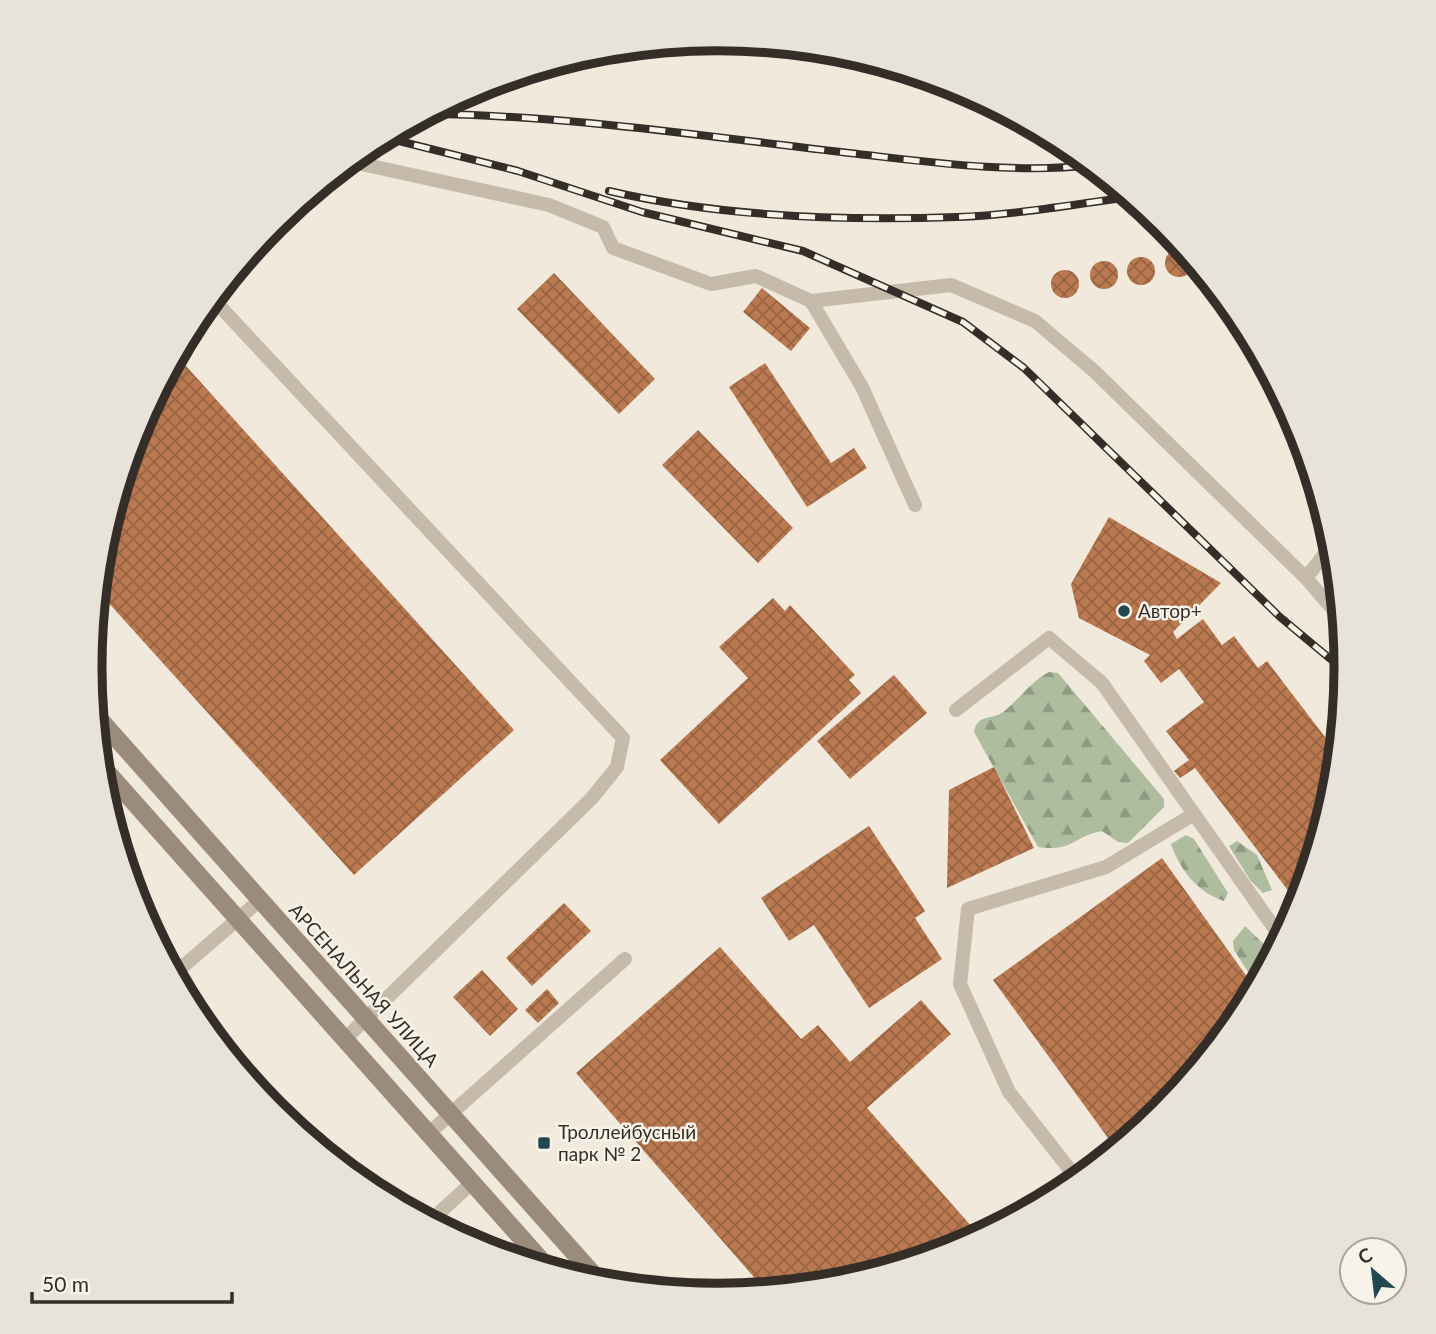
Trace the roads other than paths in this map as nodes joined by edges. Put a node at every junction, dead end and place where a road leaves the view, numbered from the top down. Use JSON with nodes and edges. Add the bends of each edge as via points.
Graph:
{"nodes":[{"id":1,"x":362,"y":165,"type":"edge"},
{"id":2,"x":811,"y":301,"type":"junction"},
{"id":3,"x":219,"y":306,"type":"edge"},
{"id":4,"x":915,"y":505,"type":"dead end"},
{"id":5,"x":1323,"y":555,"type":"edge"},
{"id":6,"x":1306,"y":578,"type":"junction"},
{"id":7,"x":1331,"y":607,"type":"edge"},
{"id":8,"x":956,"y":710,"type":"dead end"},
{"id":9,"x":105,"y":725,"type":"edge"},
{"id":10,"x":112,"y":778,"type":"edge"},
{"id":11,"x":1194,"y":814,"type":"junction"},
{"id":12,"x":260,"y":900,"type":"junction"},
{"id":13,"x":238,"y":919,"type":"junction"},
{"id":14,"x":1275,"y":930,"type":"edge"},
{"id":15,"x":625,"y":959,"type":"dead end"},
{"id":16,"x":180,"y":969,"type":"edge"},
{"id":17,"x":367,"y":1020,"type":"junction"},
{"id":18,"x":345,"y":1039,"type":"junction"},
{"id":19,"x":450,"y":1114,"type":"junction"},
{"id":20,"x":429,"y":1133,"type":"junction"},
{"id":21,"x":1072,"y":1171,"type":"edge"},
{"id":22,"x":472,"y":1183,"type":"junction"},
{"id":23,"x":436,"y":1215,"type":"edge"},
{"id":24,"x":538,"y":1256,"type":"edge"},
{"id":25,"x":588,"y":1269,"type":"edge"}],
"edges":[{"from":1,"to":2,"type":"lane","via":[[549,205],[603,227],[613,248],[711,284],[756,276]]},
{"from":2,"to":4,"type":"lane","via":[[862,387]]},
{"from":2,"to":6,"type":"lane","via":[[951,285],[1035,321],[1094,371]]},
{"from":3,"to":17,"type":"lane","via":[[624,738],[617,766],[592,798]]},
{"from":5,"to":6,"type":"lane"},
{"from":6,"to":7,"type":"lane"},
{"from":8,"to":11,"type":"lane","via":[[1049,638],[1102,683]]},
{"from":9,"to":12,"type":"street","name":"АРСЕНАЛЬНАЯ УЛИЦА"},
{"from":10,"to":13,"type":"street"},
{"from":11,"to":14,"type":"lane"},
{"from":11,"to":21,"type":"lane","via":[[1106,867],[968,909],[960,984],[1009,1092]]},
{"from":12,"to":13,"type":"lane"},
{"from":12,"to":17,"type":"street","name":"АРСЕНАЛЬНАЯ УЛИЦА"},
{"from":13,"to":16,"type":"lane"},
{"from":13,"to":18,"type":"street"},
{"from":15,"to":19,"type":"lane"},
{"from":17,"to":18,"type":"lane"},
{"from":17,"to":19,"type":"street","name":"АРСЕНАЛЬНАЯ УЛИЦА"},
{"from":18,"to":20,"type":"street"},
{"from":19,"to":20,"type":"lane"},
{"from":19,"to":25,"type":"street","name":"АРСЕНАЛЬНАЯ УЛИЦА"},
{"from":20,"to":22,"type":"street"},
{"from":22,"to":23,"type":"lane"},
{"from":22,"to":24,"type":"street"}]}
